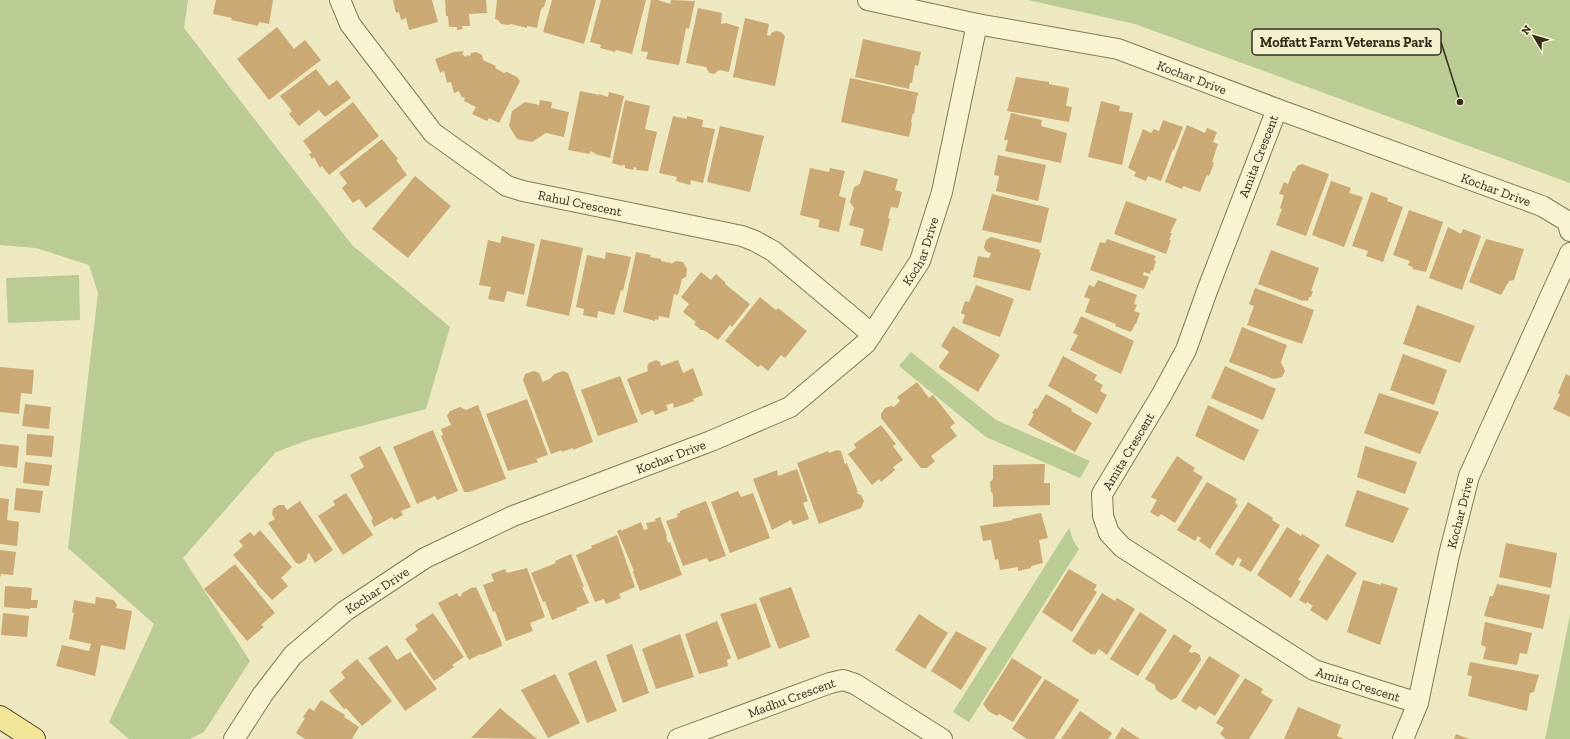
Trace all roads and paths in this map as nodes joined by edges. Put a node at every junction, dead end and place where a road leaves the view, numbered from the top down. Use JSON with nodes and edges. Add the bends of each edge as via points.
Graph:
{"nodes":[{"id":1,"x":340,"y":0,"type":"edge"},
{"id":2,"x":868,"y":0,"type":"edge"},
{"id":3,"x":977,"y":24,"type":"junction"},
{"id":4,"x":1276,"y":109,"type":"junction"},
{"id":5,"x":1570,"y":232,"type":"edge"},
{"id":6,"x":1570,"y":253,"type":"edge"},
{"id":7,"x":872,"y":334,"type":"junction"},
{"id":8,"x":1418,"y":703,"type":"junction"},
{"id":9,"x":0,"y":716,"type":"edge"},
{"id":10,"x":34,"y":739,"type":"edge"},
{"id":11,"x":234,"y":739,"type":"edge"},
{"id":12,"x":678,"y":739,"type":"edge"},
{"id":13,"x":942,"y":739,"type":"edge"},
{"id":14,"x":1403,"y":739,"type":"edge"}],
"edges":[{"from":1,"to":7,"type":"street","name":"Rahul Crescent","via":[[350,24],[433,133],[507,186],[742,236],[773,251]]},
{"from":2,"to":3,"type":"street"},
{"from":3,"to":4,"type":"street","name":"Kochar Drive","via":[[1118,50]]},
{"from":3,"to":7,"type":"street","name":"Kochar Drive","via":[[942,192],[920,261]]},
{"from":4,"to":5,"type":"street","name":"Kochar Drive","via":[[1542,206],[1567,221]]},
{"from":4,"to":8,"type":"street","name":"Amita Crescent","via":[[1186,350],[1102,494],[1103,516],[1109,533],[1122,547],[1314,670]]},
{"from":6,"to":8,"type":"street","name":"Kochar Drive","via":[[1469,476],[1449,555]]},
{"from":7,"to":11,"type":"street","name":"Kochar Drive","via":[[866,343],[790,407],[710,441],[513,516],[425,558],[345,611],[294,655],[263,694]]},
{"from":8,"to":14,"type":"street","name":"Kochar Drive"},
{"from":9,"to":10,"type":"main road"},
{"from":12,"to":13,"type":"street","name":"Madhu Crescent","via":[[843,680],[855,684]]}]}
